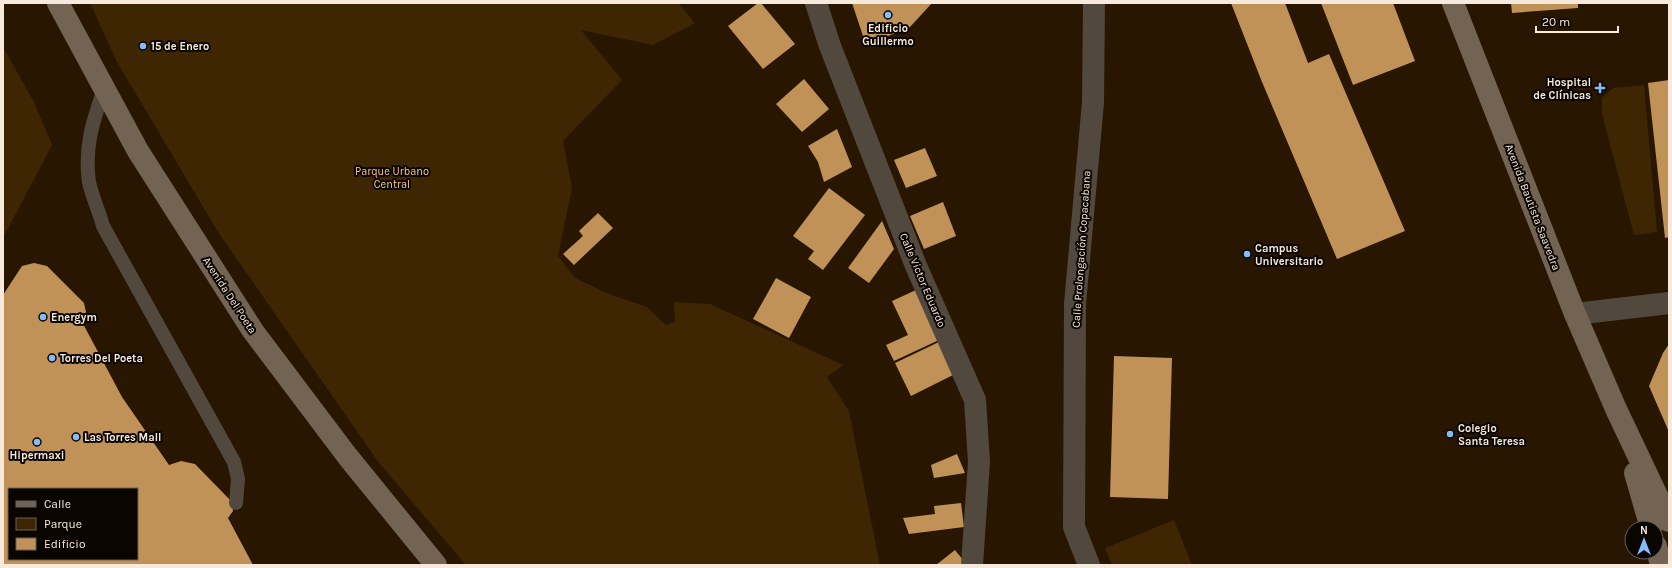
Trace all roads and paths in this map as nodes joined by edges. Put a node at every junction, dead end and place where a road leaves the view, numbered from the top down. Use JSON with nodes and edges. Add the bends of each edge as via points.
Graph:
{"nodes":[{"id":1,"x":58,"y":3,"type":"edge"},
{"id":2,"x":816,"y":3,"type":"edge"},
{"id":3,"x":1094,"y":3,"type":"edge"},
{"id":4,"x":1453,"y":3,"type":"edge"},
{"id":5,"x":104,"y":89,"type":"junction"},
{"id":6,"x":1669,"y":303,"type":"edge"},
{"id":7,"x":1575,"y":314,"type":"junction"},
{"id":8,"x":1616,"y":409,"type":"junction"},
{"id":9,"x":236,"y":503,"type":"dead end"},
{"id":10,"x":1649,"y":520,"type":"edge"},
{"id":11,"x":1669,"y":521,"type":"edge"},
{"id":12,"x":436,"y":565,"type":"edge"},
{"id":13,"x":972,"y":565,"type":"edge"},
{"id":14,"x":1090,"y":565,"type":"edge"}],
"edges":[{"from":1,"to":5,"type":"main road","name":"Avenida Del Poeta"},
{"from":2,"to":13,"type":"street","name":"Calle Victor Eduardo","via":[[830,46],[916,266],[975,400],[979,462]]},
{"from":3,"to":14,"type":"street","name":"Calle Prolongación Copacabana","via":[[1093,102],[1075,304],[1074,527]]},
{"from":4,"to":7,"type":"main road","name":"Avenida Bautista Saavedra"},
{"from":5,"to":9,"type":"lane","via":[[90,130],[87,160],[90,183],[103,226],[234,462],[238,479]]},
{"from":5,"to":12,"type":"main road","name":"Avenida Del Poeta","via":[[138,151],[253,330],[348,457]]},
{"from":6,"to":7,"type":"street"},
{"from":7,"to":8,"type":"main road","name":"Avenida Bautista Saavedra"},
{"from":8,"to":10,"type":"main road","name":"Avenida Bautista Saavedra"},
{"from":8,"to":11,"type":"main road","name":"Avenida Bautista Saavedra"}]}
